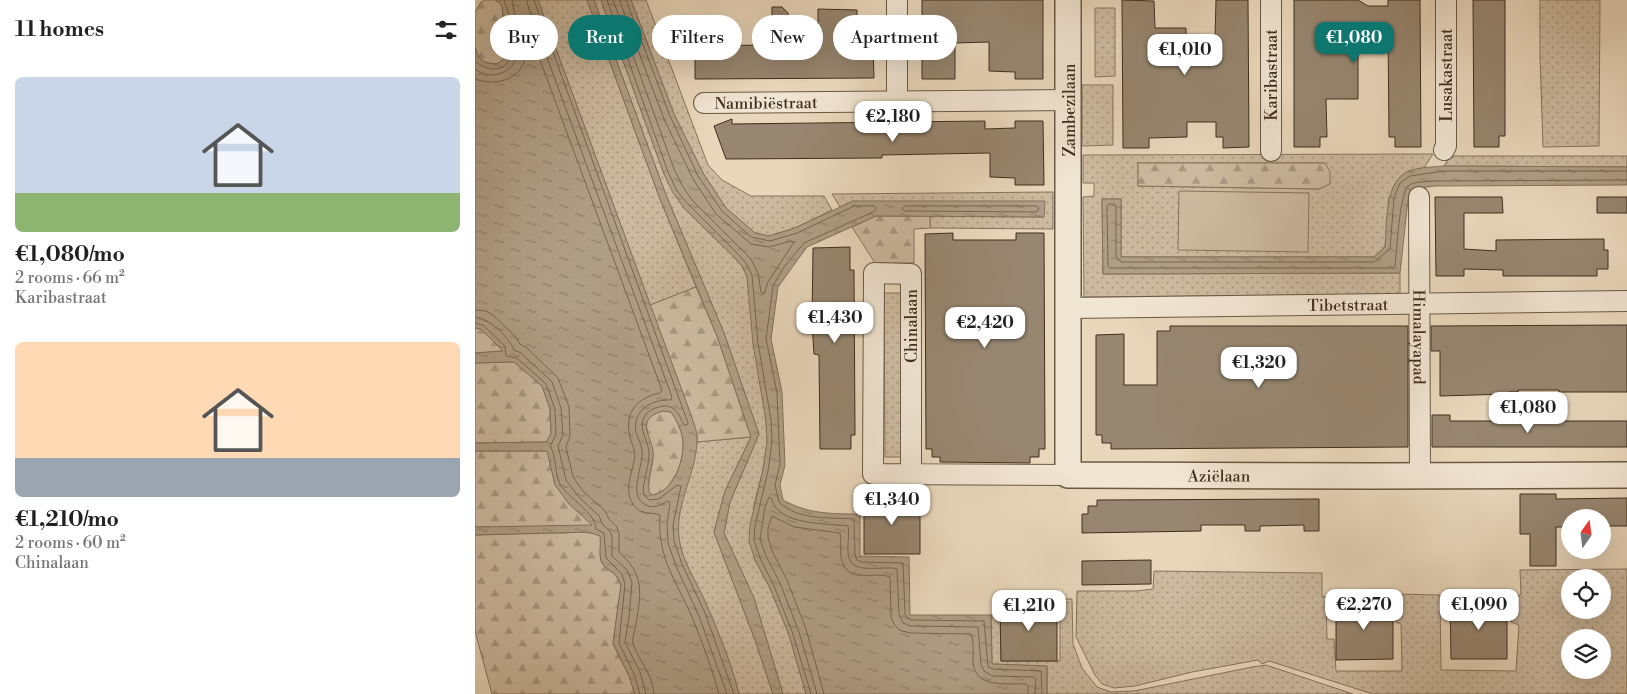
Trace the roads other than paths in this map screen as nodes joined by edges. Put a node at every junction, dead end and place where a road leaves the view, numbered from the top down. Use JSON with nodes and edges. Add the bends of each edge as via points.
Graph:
{"nodes":[{"id":1,"x":897,"y":0,"type":"edge"},
{"id":2,"x":1068,"y":0,"type":"edge"},
{"id":3,"x":1271,"y":0,"type":"edge"},
{"id":4,"x":1446,"y":0,"type":"edge"},
{"id":5,"x":1069,"y":100,"type":"junction"},
{"id":6,"x":897,"y":102,"type":"junction"},
{"id":7,"x":704,"y":103,"type":"dead end"},
{"id":8,"x":1444,"y":150,"type":"dead end"},
{"id":9,"x":1271,"y":151,"type":"dead end"},
{"id":10,"x":1419,"y":197,"type":"dead end"},
{"id":11,"x":1627,"y":301,"type":"edge"},
{"id":12,"x":1419,"y":304,"type":"junction"},
{"id":13,"x":1069,"y":308,"type":"junction"},
{"id":14,"x":911,"y":474,"type":"junction"},
{"id":15,"x":1069,"y":475,"type":"junction"},
{"id":16,"x":1627,"y":475,"type":"edge"},
{"id":17,"x":1420,"y":476,"type":"junction"}],
"edges":[{"from":1,"to":6,"type":"street"},
{"from":2,"to":5,"type":"street","name":"Zambezilaan"},
{"from":3,"to":9,"type":"street","name":"Karibastraat"},
{"from":4,"to":8,"type":"street","name":"Lusakastraat"},
{"from":5,"to":6,"type":"street","name":"Namibiëstraat"},
{"from":5,"to":13,"type":"street","name":"Zambezilaan"},
{"from":6,"to":7,"type":"street","name":"Namibiëstraat"},
{"from":10,"to":12,"type":"street","name":"Himalayapad"},
{"from":11,"to":12,"type":"street","name":"Tibetstraat"},
{"from":12,"to":13,"type":"street","name":"Tibetstraat"},
{"from":12,"to":17,"type":"street","name":"Himalayapad"},
{"from":13,"to":15,"type":"street"},
{"from":14,"to":14,"type":"street","name":"Chinalaan","via":[[873,474],[874,273],[911,274]]},
{"from":14,"to":15,"type":"street","name":"Chinalaan"},
{"from":15,"to":17,"type":"street","name":"Aziëlaan"},
{"from":16,"to":17,"type":"street","name":"Aziëlaan"}]}
